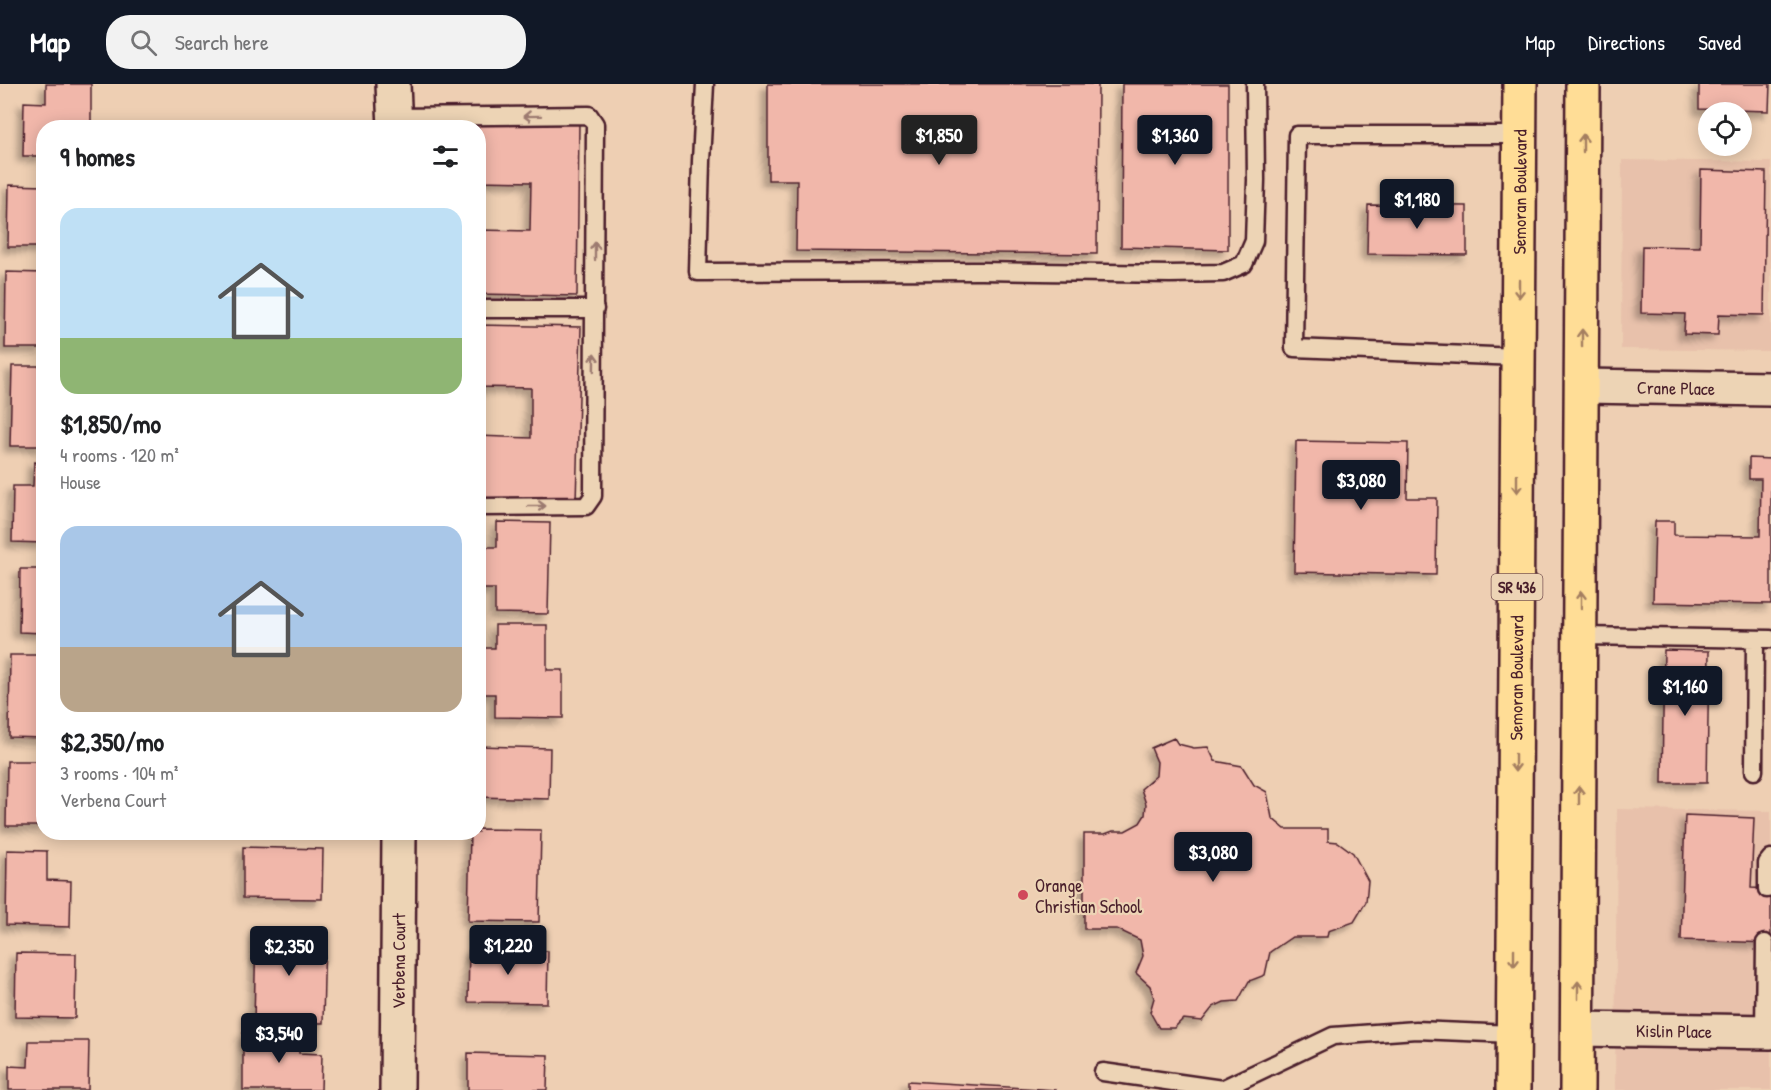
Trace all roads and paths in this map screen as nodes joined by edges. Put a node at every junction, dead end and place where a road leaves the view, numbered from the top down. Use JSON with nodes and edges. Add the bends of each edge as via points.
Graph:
{"nodes":[{"id":1,"x":393,"y":84,"type":"edge"},
{"id":2,"x":705,"y":84,"type":"edge"},
{"id":3,"x":1255,"y":84,"type":"edge"},
{"id":4,"x":1520,"y":84,"type":"edge"},
{"id":5,"x":1583,"y":84,"type":"edge"},
{"id":6,"x":394,"y":120,"type":"edge"},
{"id":7,"x":450,"y":120,"type":"edge"},
{"id":8,"x":1520,"y":135,"type":"junction"},
{"id":9,"x":486,"y":309,"type":"edge"},
{"id":10,"x":595,"y":309,"type":"junction"},
{"id":11,"x":1518,"y":357,"type":"junction"},
{"id":12,"x":1582,"y":386,"type":"junction"},
{"id":13,"x":1771,"y":389,"type":"edge"},
{"id":14,"x":486,"y":507,"type":"edge"},
{"id":15,"x":1580,"y":636,"type":"junction"},
{"id":16,"x":1763,"y":639,"type":"edge"},
{"id":17,"x":1755,"y":771,"type":"dead end"},
{"id":18,"x":399,"y":840,"type":"edge"},
{"id":19,"x":1771,"y":858,"type":"edge"},
{"id":20,"x":1767,"y":889,"type":"dead end"},
{"id":21,"x":1765,"y":943,"type":"dead end"},
{"id":22,"x":1578,"y":1029,"type":"junction"},
{"id":23,"x":1768,"y":1032,"type":"edge"},
{"id":24,"x":1514,"y":1034,"type":"junction"},
{"id":25,"x":1103,"y":1072,"type":"dead end"},
{"id":26,"x":397,"y":1090,"type":"edge"},
{"id":27,"x":1513,"y":1090,"type":"edge"},
{"id":28,"x":1577,"y":1090,"type":"edge"}],
"edges":[{"from":1,"to":6,"type":"street"},
{"from":2,"to":3,"type":"lane","via":[[698,272],[1170,274],[1223,273],[1244,264],[1251,249],[1256,180]]},
{"from":4,"to":8,"type":"main road","name":"Semoran Boulevard","number":"SR 436"},
{"from":12,"to":5,"type":"main road","one_way":true},
{"from":10,"to":7,"type":"lane","one_way":true,"via":[[595,124],[589,115]]},
{"from":8,"to":11,"type":"main road","name":"Semoran Boulevard","number":"SR 436","one_way":true},
{"from":8,"to":11,"type":"lane","via":[[1297,135],[1294,348]]},
{"from":9,"to":10,"type":"lane"},
{"from":14,"to":10,"type":"lane","one_way":true,"via":[[586,506],[593,496]]},
{"from":11,"to":24,"type":"main road","name":"Semoran Boulevard","number":"SR 436","one_way":true},
{"from":12,"to":13,"type":"street","name":"Crane Place"},
{"from":15,"to":12,"type":"main road","one_way":true},
{"from":15,"to":16,"type":"lane"},
{"from":22,"to":15,"type":"main road","one_way":true},
{"from":16,"to":17,"type":"lane"},
{"from":18,"to":26,"type":"street","name":"Verbena Court"},
{"from":19,"to":20,"type":"lane","via":[[1767,863]]},
{"from":21,"to":23,"type":"lane"},
{"from":22,"to":23,"type":"street","name":"Kislin Place"},
{"from":22,"to":28,"type":"main road"},
{"from":24,"to":25,"type":"lane","via":[[1416,1030],[1333,1036],[1222,1089]]},
{"from":24,"to":27,"type":"main road","name":"Semoran Boulevard","number":"SR 436"}]}
